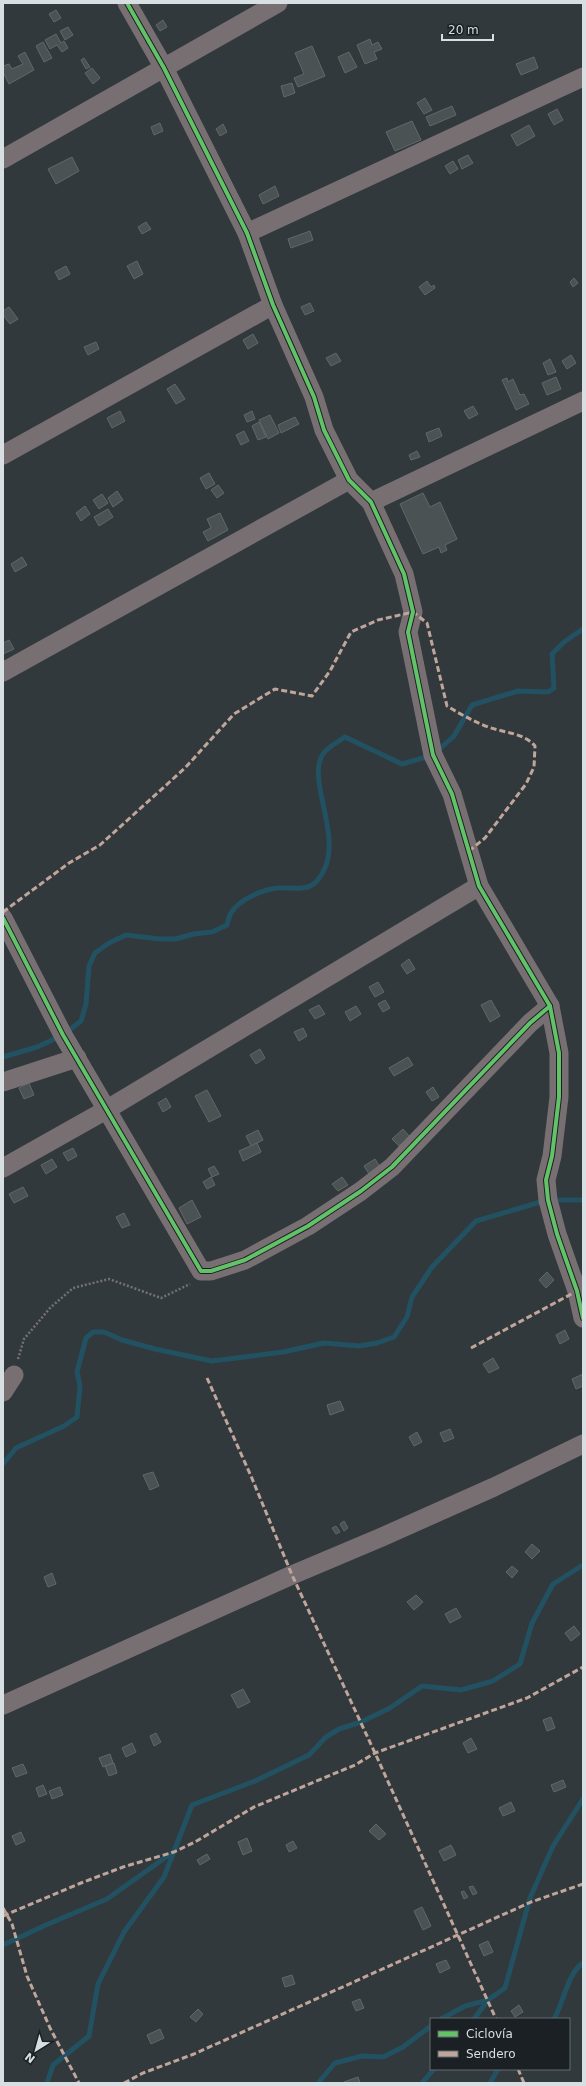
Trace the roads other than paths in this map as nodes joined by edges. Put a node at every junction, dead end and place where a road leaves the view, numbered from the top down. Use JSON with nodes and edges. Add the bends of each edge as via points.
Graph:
{"nodes":[{"id":1,"x":127,"y":3,"type":"edge"},
{"id":2,"x":278,"y":3,"type":"edge"},
{"id":3,"x":164,"y":68,"type":"junction"},
{"id":4,"x":583,"y":77,"type":"edge"},
{"id":5,"x":3,"y":159,"type":"edge"},
{"id":6,"x":247,"y":232,"type":"junction"},
{"id":7,"x":273,"y":305,"type":"junction"},
{"id":8,"x":583,"y":401,"type":"edge"},
{"id":9,"x":3,"y":455,"type":"edge"},
{"id":10,"x":349,"y":480,"type":"junction"},
{"id":11,"x":371,"y":502,"type":"junction"},
{"id":12,"x":3,"y":672,"type":"edge"},
{"id":13,"x":480,"y":886,"type":"junction"},
{"id":14,"x":3,"y":918,"type":"edge"},
{"id":15,"x":550,"y":1006,"type":"junction"},
{"id":16,"x":76,"y":1058,"type":"junction"},
{"id":17,"x":3,"y":1082,"type":"edge"},
{"id":18,"x":106,"y":1110,"type":"junction"},
{"id":19,"x":3,"y":1168,"type":"edge"},
{"id":20,"x":583,"y":1318,"type":"edge"},
{"id":21,"x":14,"y":1375,"type":"road end"},
{"id":22,"x":3,"y":1392,"type":"edge"},
{"id":23,"x":583,"y":1444,"type":"edge"},
{"id":24,"x":3,"y":1706,"type":"edge"}],
"edges":[{"from":1,"to":3,"type":"street"},
{"from":2,"to":3,"type":"street"},
{"from":3,"to":5,"type":"street"},
{"from":3,"to":6,"type":"street"},
{"from":4,"to":6,"type":"street"},
{"from":6,"to":7,"type":"street"},
{"from":7,"to":9,"type":"street"},
{"from":7,"to":10,"type":"street","via":[[314,397],[324,430]]},
{"from":8,"to":11,"type":"street"},
{"from":10,"to":11,"type":"street"},
{"from":10,"to":12,"type":"street"},
{"from":11,"to":13,"type":"street","via":[[404,574],[413,612],[408,632],[433,755],[452,794]]},
{"from":13,"to":15,"type":"street"},
{"from":13,"to":18,"type":"street"},
{"from":14,"to":16,"type":"street"},
{"from":15,"to":18,"type":"street","via":[[530,1023],[392,1167],[308,1226],[245,1260],[210,1271],[201,1271]]},
{"from":15,"to":20,"type":"street","via":[[559,1053],[559,1098],[552,1156],[546,1180],[548,1200]]},
{"from":16,"to":17,"type":"street"},
{"from":16,"to":18,"type":"street"},
{"from":18,"to":19,"type":"street"},
{"from":21,"to":22,"type":"street"},
{"from":23,"to":24,"type":"street","via":[[494,1487],[285,1578]]}]}
